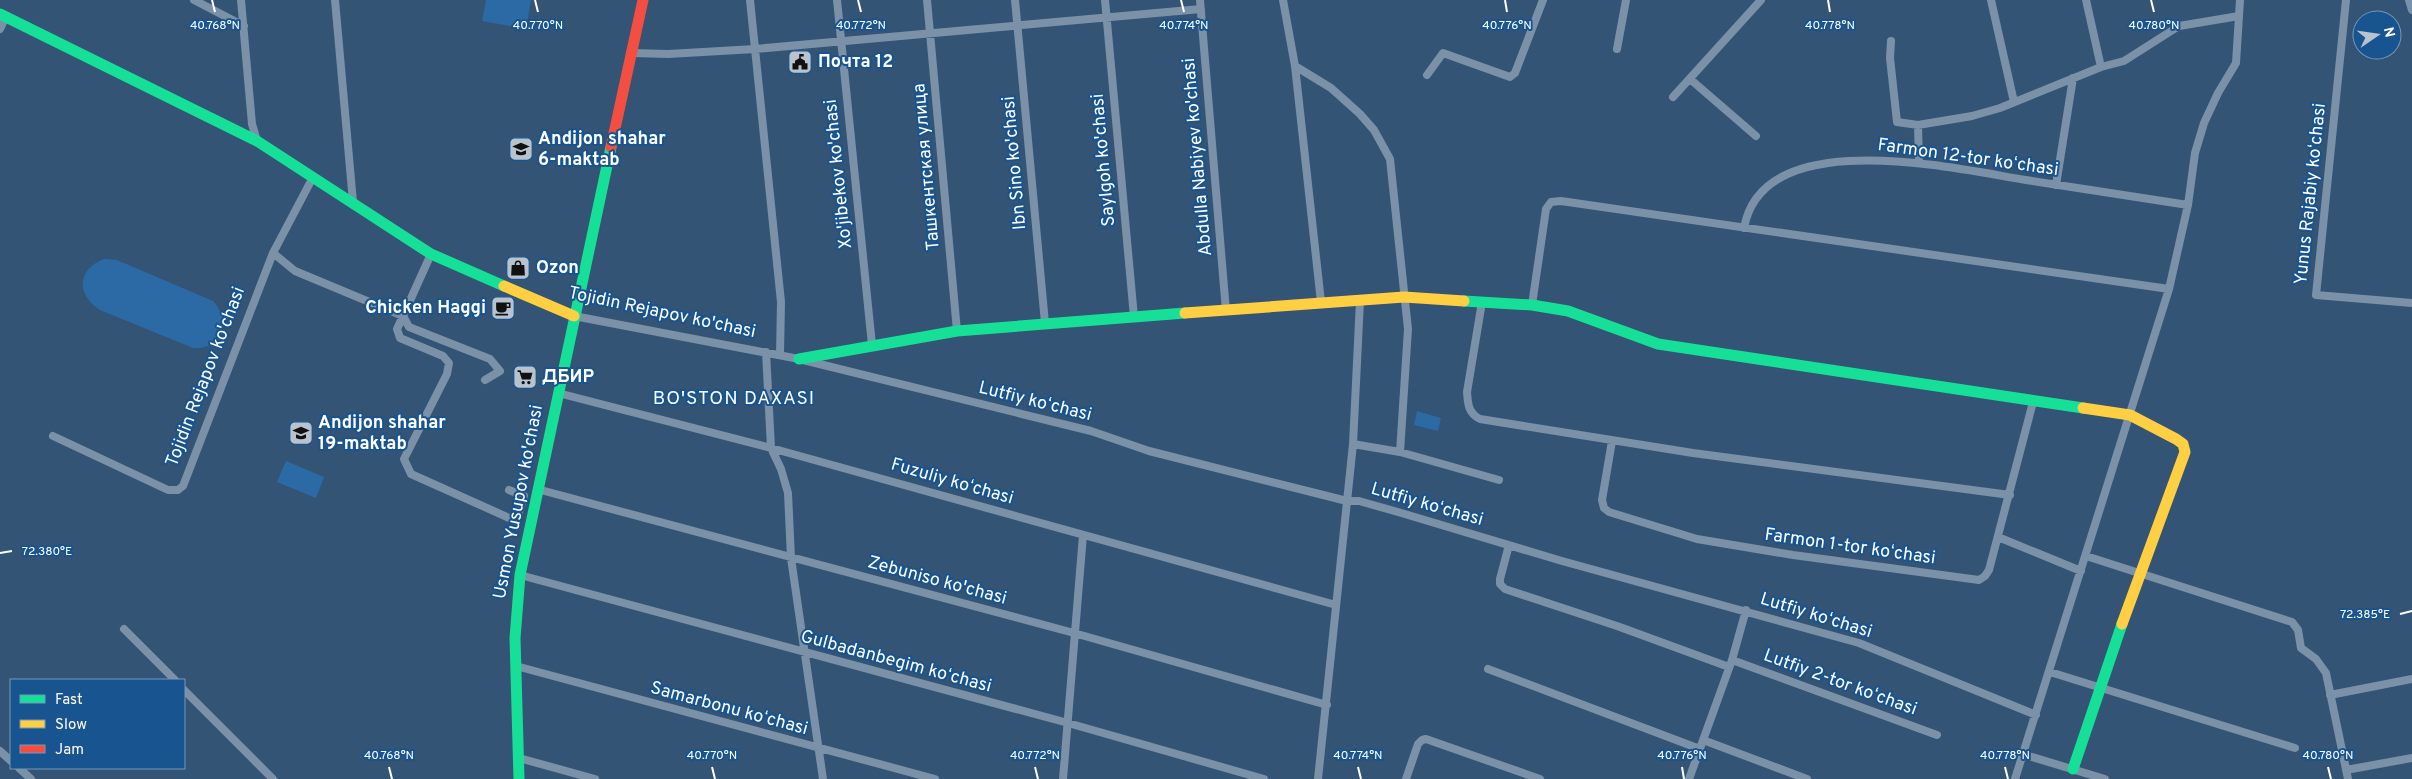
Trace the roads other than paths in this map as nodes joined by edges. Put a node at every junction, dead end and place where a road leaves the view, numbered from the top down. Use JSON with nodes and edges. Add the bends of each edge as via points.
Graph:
{"nodes":[{"id":1,"x":194,"y":0,"type":"edge"},
{"id":2,"x":241,"y":0,"type":"edge"},
{"id":3,"x":335,"y":0,"type":"edge"},
{"id":4,"x":643,"y":0,"type":"edge"},
{"id":5,"x":750,"y":0,"type":"edge"},
{"id":6,"x":838,"y":0,"type":"edge"},
{"id":7,"x":927,"y":0,"type":"edge"},
{"id":8,"x":1016,"y":0,"type":"edge"},
{"id":9,"x":1105,"y":0,"type":"edge"},
{"id":10,"x":1200,"y":0,"type":"edge"},
{"id":11,"x":1283,"y":0,"type":"edge"},
{"id":12,"x":1543,"y":0,"type":"edge"},
{"id":13,"x":1626,"y":0,"type":"edge"},
{"id":14,"x":1761,"y":0,"type":"edge"},
{"id":15,"x":1991,"y":0,"type":"edge"},
{"id":16,"x":2086,"y":0,"type":"edge"},
{"id":17,"x":2240,"y":0,"type":"edge"},
{"id":18,"x":2346,"y":0,"type":"edge"},
{"id":19,"x":2409,"y":0,"type":"edge"},
{"id":20,"x":1200,"y":9,"type":"junction"},
{"id":21,"x":2412,"y":10,"type":"edge"},
{"id":22,"x":3,"y":15,"type":"edge"},
{"id":23,"x":1106,"y":16,"type":"junction"},
{"id":24,"x":2239,"y":16,"type":"junction"},
{"id":25,"x":244,"y":26,"type":"junction"},
{"id":26,"x":1018,"y":26,"type":"junction"},
{"id":27,"x":0,"y":29,"type":"edge"},
{"id":28,"x":930,"y":33,"type":"junction"},
{"id":29,"x":1891,"y":41,"type":"dead end"},
{"id":30,"x":841,"y":42,"type":"junction"},
{"id":31,"x":755,"y":49,"type":"junction"},
{"id":32,"x":1617,"y":49,"type":"dead end"},
{"id":33,"x":633,"y":53,"type":"junction"},
{"id":34,"x":1295,"y":66,"type":"junction"},
{"id":35,"x":2101,"y":67,"type":"junction"},
{"id":36,"x":1427,"y":75,"type":"dead end"},
{"id":37,"x":2073,"y":78,"type":"junction"},
{"id":38,"x":1690,"y":79,"type":"junction"},
{"id":39,"x":1673,"y":97,"type":"dead end"},
{"id":40,"x":2014,"y":102,"type":"junction"},
{"id":41,"x":1918,"y":125,"type":"junction"},
{"id":42,"x":1756,"y":136,"type":"dead end"},
{"id":43,"x":256,"y":141,"type":"junction"},
{"id":44,"x":1919,"y":163,"type":"junction"},
{"id":45,"x":312,"y":179,"type":"junction"},
{"id":46,"x":2056,"y":185,"type":"junction"},
{"id":47,"x":353,"y":202,"type":"junction"},
{"id":48,"x":2188,"y":205,"type":"junction"},
{"id":49,"x":1744,"y":228,"type":"junction"},
{"id":50,"x":273,"y":253,"type":"junction"},
{"id":51,"x":431,"y":254,"type":"junction"},
{"id":52,"x":2169,"y":289,"type":"junction"},
{"id":53,"x":1404,"y":297,"type":"junction"},
{"id":54,"x":1360,"y":301,"type":"junction"},
{"id":55,"x":1321,"y":302,"type":"junction"},
{"id":56,"x":1482,"y":302,"type":"junction"},
{"id":57,"x":2412,"y":303,"type":"edge"},
{"id":58,"x":1532,"y":304,"type":"junction"},
{"id":59,"x":1226,"y":311,"type":"junction"},
{"id":60,"x":403,"y":316,"type":"junction"},
{"id":61,"x":574,"y":316,"type":"junction"},
{"id":62,"x":1134,"y":317,"type":"junction"},
{"id":63,"x":1045,"y":323,"type":"junction"},
{"id":64,"x":957,"y":331,"type":"junction"},
{"id":65,"x":872,"y":345,"type":"junction"},
{"id":66,"x":766,"y":352,"type":"junction"},
{"id":67,"x":780,"y":355,"type":"junction"},
{"id":68,"x":799,"y":359,"type":"junction"},
{"id":69,"x":485,"y":380,"type":"dead end"},
{"id":70,"x":558,"y":393,"type":"junction"},
{"id":71,"x":2033,"y":402,"type":"junction"},
{"id":72,"x":2130,"y":415,"type":"junction"},
{"id":73,"x":53,"y":436,"type":"dead end"},
{"id":74,"x":1612,"y":441,"type":"junction"},
{"id":75,"x":1353,"y":444,"type":"junction"},
{"id":76,"x":771,"y":448,"type":"junction"},
{"id":77,"x":1400,"y":452,"type":"junction"},
{"id":78,"x":1499,"y":480,"type":"dead end"},
{"id":79,"x":537,"y":489,"type":"junction"},
{"id":80,"x":509,"y":490,"type":"dead end"},
{"id":81,"x":2010,"y":495,"type":"junction"},
{"id":82,"x":1347,"y":501,"type":"junction"},
{"id":83,"x":1083,"y":534,"type":"junction"},
{"id":84,"x":1998,"y":537,"type":"junction"},
{"id":85,"x":1509,"y":545,"type":"junction"},
{"id":86,"x":2086,"y":556,"type":"junction"},
{"id":87,"x":791,"y":558,"type":"junction"},
{"id":88,"x":2081,"y":571,"type":"junction"},
{"id":89,"x":2140,"y":572,"type":"junction"},
{"id":90,"x":520,"y":575,"type":"junction"},
{"id":91,"x":1336,"y":605,"type":"junction"},
{"id":92,"x":1746,"y":610,"type":"junction"},
{"id":93,"x":124,"y":629,"type":"dead end"},
{"id":94,"x":1074,"y":633,"type":"junction"},
{"id":95,"x":806,"y":653,"type":"junction"},
{"id":96,"x":1730,"y":663,"type":"junction"},
{"id":97,"x":516,"y":666,"type":"junction"},
{"id":98,"x":1488,"y":669,"type":"dead end"},
{"id":99,"x":2050,"y":672,"type":"junction"},
{"id":100,"x":174,"y":679,"type":"edge"},
{"id":101,"x":2412,"y":679,"type":"edge"},
{"id":102,"x":2098,"y":688,"type":"junction"},
{"id":103,"x":185,"y":691,"type":"edge"},
{"id":104,"x":2330,"y":696,"type":"junction"},
{"id":105,"x":1327,"y":705,"type":"junction"},
{"id":106,"x":2036,"y":715,"type":"junction"},
{"id":107,"x":1068,"y":723,"type":"junction"},
{"id":108,"x":1937,"y":735,"type":"dead end"},
{"id":109,"x":1703,"y":740,"type":"junction"},
{"id":110,"x":2295,"y":748,"type":"dead end"},
{"id":111,"x":819,"y":749,"type":"junction"},
{"id":112,"x":1700,"y":749,"type":"junction"},
{"id":113,"x":0,"y":751,"type":"edge"},
{"id":114,"x":2022,"y":754,"type":"junction"},
{"id":115,"x":519,"y":758,"type":"junction"},
{"id":116,"x":2412,"y":758,"type":"edge"},
{"id":117,"x":10,"y":760,"type":"edge"},
{"id":118,"x":20,"y":769,"type":"edge"},
{"id":119,"x":2073,"y":769,"type":"junction"},
{"id":120,"x":2346,"y":770,"type":"junction"},
{"id":121,"x":31,"y":779,"type":"edge"},
{"id":122,"x":273,"y":779,"type":"edge"},
{"id":123,"x":519,"y":779,"type":"edge"},
{"id":124,"x":595,"y":779,"type":"edge"},
{"id":125,"x":823,"y":779,"type":"edge"},
{"id":126,"x":936,"y":779,"type":"edge"},
{"id":127,"x":1062,"y":779,"type":"edge"},
{"id":128,"x":1264,"y":779,"type":"edge"},
{"id":129,"x":1318,"y":779,"type":"edge"},
{"id":130,"x":1406,"y":779,"type":"edge"},
{"id":131,"x":1540,"y":779,"type":"edge"},
{"id":132,"x":1689,"y":779,"type":"edge"},
{"id":133,"x":1807,"y":779,"type":"edge"},
{"id":134,"x":2015,"y":779,"type":"edge"},
{"id":135,"x":2105,"y":779,"type":"edge"},
{"id":136,"x":2348,"y":779,"type":"edge"}],
"edges":[{"from":1,"to":25,"type":"street"},
{"from":2,"to":25,"type":"street"},
{"from":3,"to":47,"type":"street"},
{"from":4,"to":33,"type":"street","name":"Usmon Yusupov ko'chasi"},
{"from":5,"to":31,"type":"street"},
{"from":6,"to":30,"type":"street","name":"Xo'jibekov ko'chasi"},
{"from":7,"to":28,"type":"street","name":"Ташкентская улица"},
{"from":8,"to":26,"type":"street","name":"Ibn Sino ko'chasi"},
{"from":9,"to":23,"type":"street","name":"Saylgoh ko'chasi"},
{"from":10,"to":20,"type":"street","name":"Abdulla Nabiyev ko'chasi"},
{"from":11,"to":34,"type":"street"},
{"from":12,"to":36,"type":"street","via":[[1515,73],[1510,77],[1444,53]]},
{"from":13,"to":32,"type":"street"},
{"from":14,"to":38,"type":"street"},
{"from":15,"to":40,"type":"street"},
{"from":16,"to":35,"type":"street"},
{"from":17,"to":24,"type":"street"},
{"from":18,"to":57,"type":"street","name":"Yunus Rajabiy koʻchasi","via":[[2316,295]]},
{"from":19,"to":21,"type":"street"},
{"from":20,"to":23,"type":"street"},
{"from":20,"to":59,"type":"street","name":"Abdulla Nabiyev ko'chasi"},
{"from":22,"to":27,"type":"street"},
{"from":22,"to":43,"type":"street","name":"Tojidin Rejapov ko'chasi"},
{"from":23,"to":26,"type":"street"},
{"from":23,"to":62,"type":"street","name":"Saylgoh ko'chasi"},
{"from":24,"to":35,"type":"street","via":[[2179,26],[2124,61]]},
{"from":24,"to":48,"type":"street","via":[[2236,63],[2204,123],[2195,153]]},
{"from":25,"to":43,"type":"street"},
{"from":26,"to":28,"type":"street"},
{"from":26,"to":63,"type":"street","name":"Ibn Sino ko'chasi"},
{"from":28,"to":30,"type":"street"},
{"from":28,"to":64,"type":"street","name":"Ташкентская улица"},
{"from":29,"to":41,"type":"street","via":[[1898,122]]},
{"from":30,"to":31,"type":"street"},
{"from":30,"to":65,"type":"street","name":"Xo'jibekov ko'chasi"},
{"from":31,"to":33,"type":"street"},
{"from":31,"to":67,"type":"street","via":[[781,302]]},
{"from":33,"to":61,"type":"street","name":"Usmon Yusupov ko'chasi"},
{"from":34,"to":53,"type":"street","via":[[1331,88],[1360,114],[1374,130],[1390,159]]},
{"from":34,"to":55,"type":"street"},
{"from":35,"to":37,"type":"street"},
{"from":37,"to":40,"type":"street"},
{"from":37,"to":46,"type":"street"},
{"from":38,"to":39,"type":"street"},
{"from":38,"to":42,"type":"street"},
{"from":40,"to":41,"type":"street","via":[[1972,116]]},
{"from":41,"to":44,"type":"street"},
{"from":43,"to":45,"type":"street","name":"Tojidin Rejapov ko'chasi"},
{"from":44,"to":46,"type":"street","name":"Farmon 12-tor koʻchasi"},
{"from":44,"to":49,"type":"street","name":"Farmon 12-tor koʻchasi","via":[[1864,160],[1822,163],[1794,171],[1757,196],[1747,211]]},
{"from":45,"to":47,"type":"street","name":"Tojidin Rejapov ko'chasi"},
{"from":45,"to":50,"type":"street","name":"Tojidin Rejapov ko'chasi"},
{"from":46,"to":48,"type":"street","name":"Farmon 12-tor koʻchasi"},
{"from":47,"to":51,"type":"street","name":"Tojidin Rejapov ko'chasi"},
{"from":48,"to":52,"type":"street"},
{"from":49,"to":52,"type":"street"},
{"from":49,"to":58,"type":"street","via":[[1551,202],[1546,208]]},
{"from":50,"to":60,"type":"street","via":[[295,271]]},
{"from":50,"to":73,"type":"street","name":"Tojidin Rejapov ko'chasi","via":[[188,476],[178,490],[168,490]]},
{"from":51,"to":60,"type":"street"},
{"from":51,"to":61,"type":"street","name":"Tojidin Rejapov ko'chasi"},
{"from":52,"to":72,"type":"street"},
{"from":53,"to":54,"type":"street"},
{"from":53,"to":56,"type":"street"},
{"from":53,"to":77,"type":"street","via":[[1408,329]]},
{"from":54,"to":55,"type":"street"},
{"from":54,"to":75,"type":"street"},
{"from":55,"to":59,"type":"street"},
{"from":56,"to":58,"type":"street"},
{"from":56,"to":74,"type":"street","via":[[1467,392],[1472,415]]},
{"from":58,"to":71,"type":"street","via":[[1568,312],[1658,344]]},
{"from":59,"to":62,"type":"street"},
{"from":60,"to":69,"type":"street","via":[[409,327],[490,359],[500,371]]},
{"from":60,"to":80,"type":"street","via":[[397,329],[400,338],[443,356],[449,363],[447,374],[404,459],[407,469],[411,474],[516,521],[524,496]]},
{"from":61,"to":66,"type":"street","name":"Tojidin Rejapov ko'chasi"},
{"from":61,"to":70,"type":"street","name":"Usmon Yusupov ko'chasi"},
{"from":62,"to":63,"type":"street"},
{"from":63,"to":64,"type":"street"},
{"from":64,"to":65,"type":"street"},
{"from":65,"to":68,"type":"street"},
{"from":66,"to":67,"type":"street","name":"Tojidin Rejapov ko'chasi"},
{"from":66,"to":76,"type":"street"},
{"from":67,"to":68,"type":"street","name":"Tojidin Rejapov ko'chasi"},
{"from":68,"to":82,"type":"street","name":"Lutfiy koʻchasi","via":[[1091,431],[1149,451]]},
{"from":70,"to":76,"type":"street","name":"Fuzuliy koʻchasi"},
{"from":70,"to":79,"type":"street","name":"Usmon Yusupov ko'chasi"},
{"from":71,"to":72,"type":"street"},
{"from":71,"to":81,"type":"street","name":"Farmon 1-tor koʻchasi"},
{"from":72,"to":86,"type":"street"},
{"from":72,"to":89,"type":"street","via":[[2176,438],[2183,444],[2184,452]]},
{"from":74,"to":81,"type":"street"},
{"from":74,"to":84,"type":"street","name":"Farmon 1-tor koʻchasi","via":[[1602,500],[1604,508],[1697,539],[1978,580],[1989,570]]},
{"from":75,"to":77,"type":"street"},
{"from":75,"to":82,"type":"street"},
{"from":76,"to":83,"type":"street","name":"Fuzuliy koʻchasi"},
{"from":76,"to":87,"type":"street","via":[[788,492]]},
{"from":77,"to":78,"type":"street"},
{"from":79,"to":87,"type":"street","name":"Zebuniso ko'chasi"},
{"from":79,"to":90,"type":"street","name":"Usmon Yusupov ko'chasi"},
{"from":81,"to":84,"type":"street","name":"Farmon 1-tor koʻchasi"},
{"from":82,"to":85,"type":"street","name":"Lutfiy koʻchasi","via":[[1359,501]]},
{"from":82,"to":91,"type":"street"},
{"from":83,"to":91,"type":"street","name":"Fuzuliy koʻchasi"},
{"from":83,"to":94,"type":"street"},
{"from":84,"to":88,"type":"street"},
{"from":85,"to":92,"type":"street","name":"Lutfiy koʻchasi"},
{"from":85,"to":96,"type":"street","name":"Lutfiy 2-tor koʻchasi","via":[[1500,578],[1505,589]]},
{"from":86,"to":88,"type":"street"},
{"from":86,"to":89,"type":"street"},
{"from":87,"to":94,"type":"street","name":"Zebuniso ko'chasi"},
{"from":87,"to":95,"type":"street"},
{"from":88,"to":99,"type":"street"},
{"from":89,"to":102,"type":"street"},
{"from":89,"to":104,"type":"street","via":[[2292,622],[2298,630],[2301,648],[2316,659],[2326,673]]},
{"from":90,"to":95,"type":"street","name":"Gulbadanbegim koʻchasi"},
{"from":90,"to":97,"type":"street","name":"Usmon Yusupov ko'chasi"},
{"from":91,"to":105,"type":"street"},
{"from":92,"to":96,"type":"street"},
{"from":92,"to":106,"type":"street","name":"Lutfiy koʻchasi","via":[[1859,643]]},
{"from":93,"to":100,"type":"street"},
{"from":94,"to":105,"type":"street","name":"Zebuniso ko'chasi"},
{"from":94,"to":107,"type":"street"},
{"from":95,"to":107,"type":"street","name":"Gulbadanbegim koʻchasi"},
{"from":95,"to":111,"type":"street"},
{"from":96,"to":108,"type":"street","name":"Lutfiy 2-tor koʻchasi"},
{"from":96,"to":109,"type":"street"},
{"from":97,"to":111,"type":"street","name":"Samarbonu koʻchasi"},
{"from":97,"to":115,"type":"street","name":"Usmon Yusupov ko'chasi"},
{"from":98,"to":112,"type":"street"},
{"from":99,"to":102,"type":"street"},
{"from":99,"to":106,"type":"street"},
{"from":101,"to":104,"type":"street"},
{"from":102,"to":110,"type":"street"},
{"from":102,"to":119,"type":"street"},
{"from":103,"to":122,"type":"street"},
{"from":104,"to":120,"type":"street"},
{"from":105,"to":129,"type":"street"},
{"from":106,"to":114,"type":"street"},
{"from":107,"to":127,"type":"street"},
{"from":107,"to":128,"type":"street","name":"Gulbadanbegim koʻchasi"},
{"from":109,"to":112,"type":"street"},
{"from":109,"to":133,"type":"street"},
{"from":111,"to":125,"type":"street"},
{"from":111,"to":126,"type":"street","name":"Samarbonu koʻchasi"},
{"from":112,"to":132,"type":"street"},
{"from":113,"to":117,"type":"street"},
{"from":114,"to":119,"type":"street"},
{"from":114,"to":134,"type":"street"},
{"from":115,"to":123,"type":"street","name":"Usmon Yusupov ko'chasi"},
{"from":115,"to":124,"type":"street"},
{"from":116,"to":120,"type":"street"},
{"from":118,"to":121,"type":"street"},
{"from":119,"to":135,"type":"street"},
{"from":120,"to":136,"type":"street"},
{"from":130,"to":131,"type":"street","via":[[1418,744],[1426,739]]}]}
